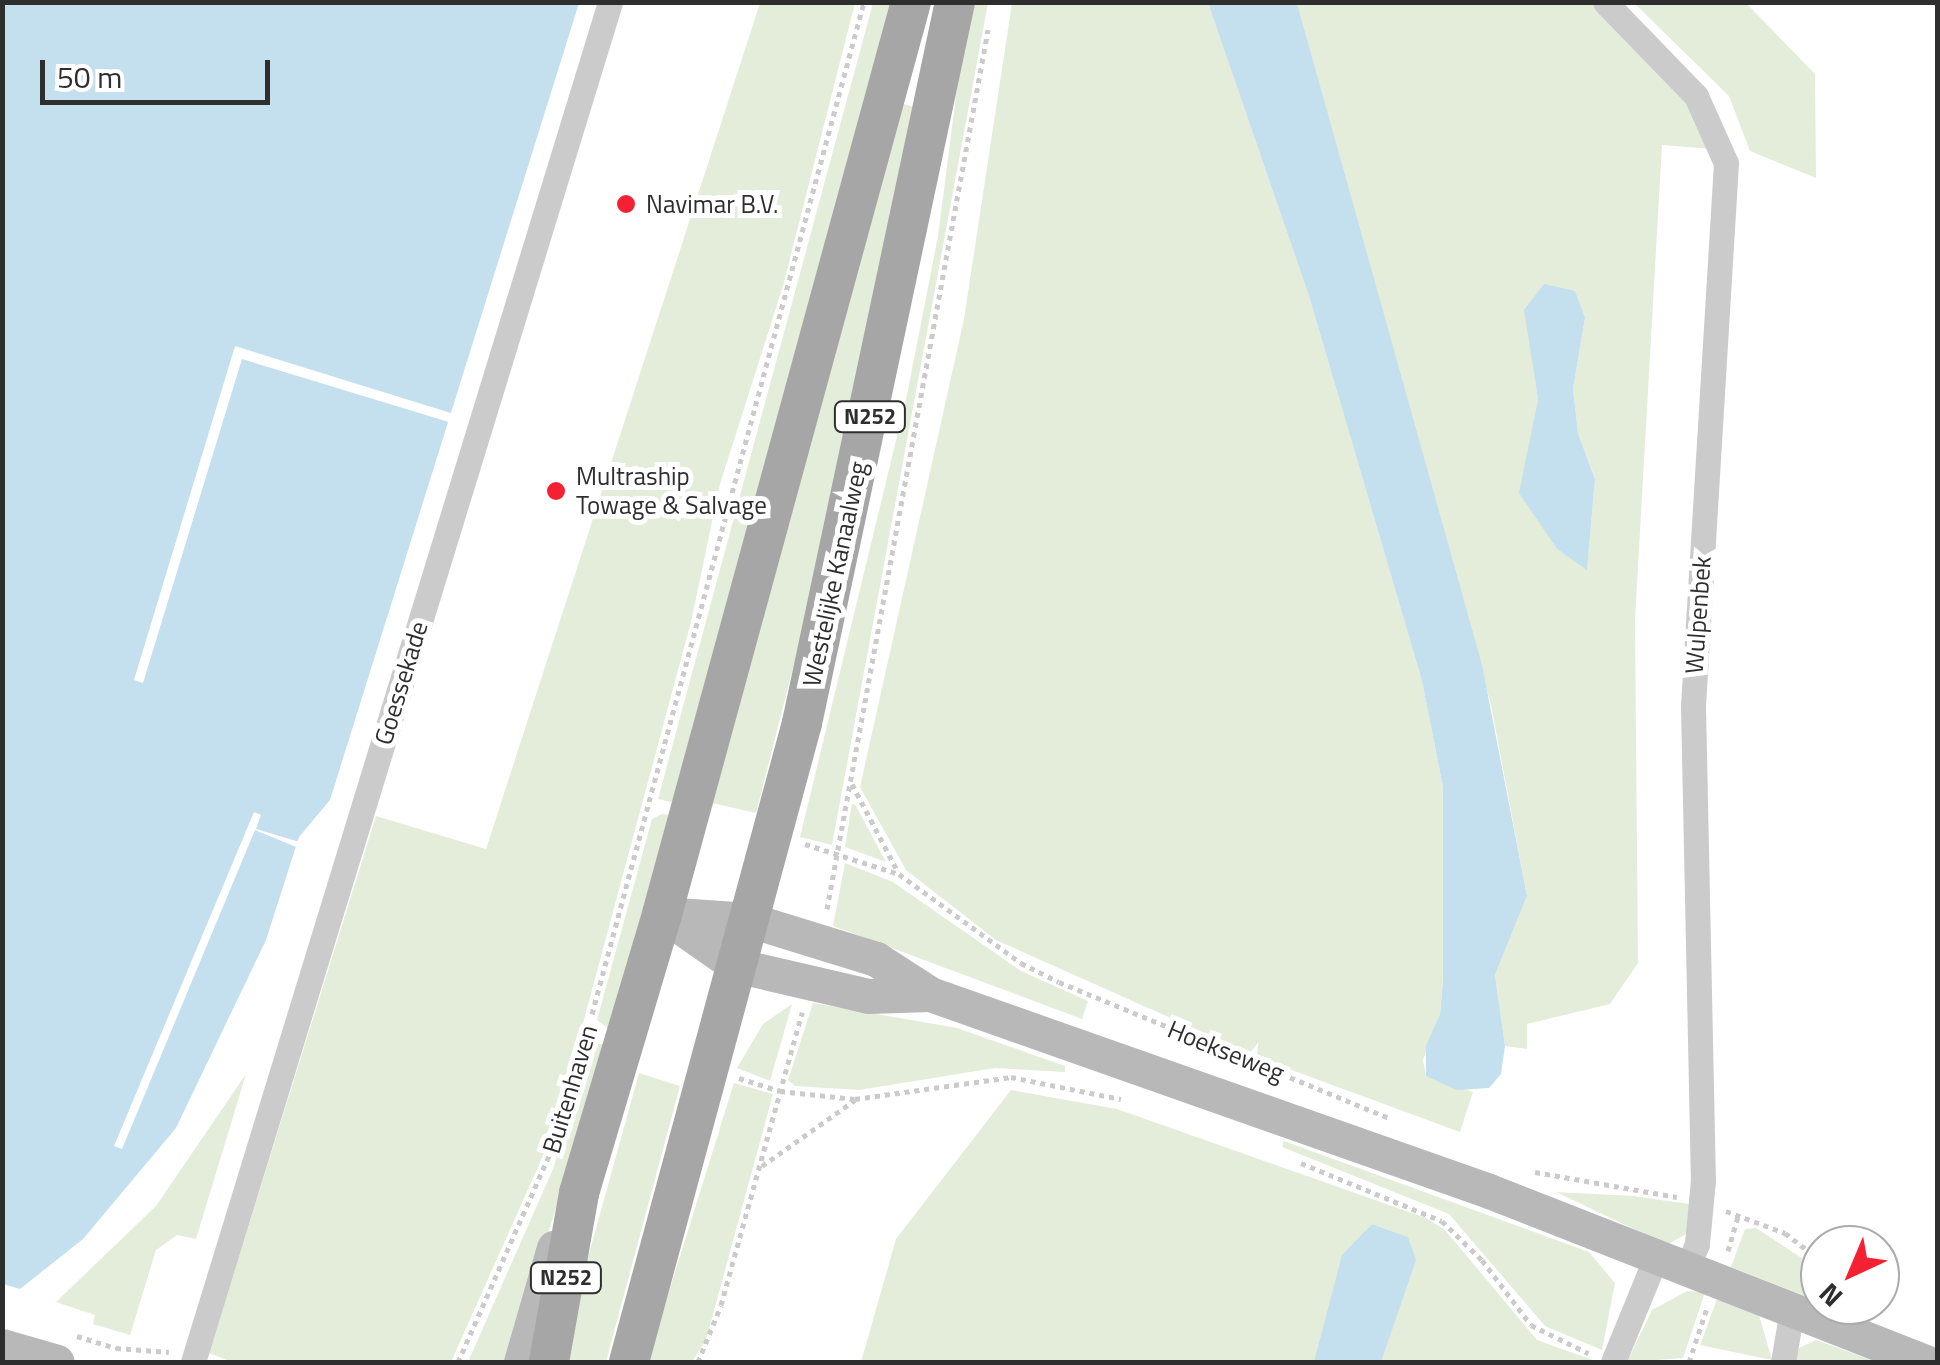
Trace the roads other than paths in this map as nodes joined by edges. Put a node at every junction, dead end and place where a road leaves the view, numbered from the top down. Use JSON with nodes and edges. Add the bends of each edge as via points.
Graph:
{"nodes":[{"id":1,"x":610,"y":2,"type":"edge"},
{"id":2,"x":911,"y":2,"type":"edge"},
{"id":3,"x":1606,"y":2,"type":"edge"},
{"id":4,"x":972,"y":12,"type":"edge"},
{"id":5,"x":662,"y":914,"type":"junction"},
{"id":6,"x":750,"y":920,"type":"junction"},
{"id":7,"x":735,"y":965,"type":"junction"},
{"id":8,"x":930,"y":994,"type":"junction"},
{"id":9,"x":579,"y":1193,"type":"junction"},
{"id":10,"x":1671,"y":1263,"type":"junction"},
{"id":11,"x":1792,"y":1310,"type":"junction"},
{"id":12,"x":2,"y":1346,"type":"edge"},
{"id":13,"x":58,"y":1346,"type":"edge"},
{"id":14,"x":193,"y":1360,"type":"edge"},
{"id":15,"x":1606,"y":1360,"type":"edge"},
{"id":16,"x":521,"y":1362,"type":"edge"},
{"id":17,"x":550,"y":1362,"type":"edge"},
{"id":18,"x":628,"y":1362,"type":"edge"},
{"id":19,"x":1783,"y":1362,"type":"edge"},
{"id":20,"x":1926,"y":1362,"type":"edge"}],
"edges":[{"from":1,"to":14,"type":"street","name":"Goessekade"},
{"from":2,"to":5,"type":"main road","number":"N252"},
{"from":3,"to":10,"type":"street","name":"Wulpenbek","via":[[1696,96],[1726,162],[1693,706],[1700,1201],[1697,1244]]},
{"from":4,"to":6,"type":"main road","name":"Westelijke Kanaalweg","number":"N252","via":[[938,111]]},
{"from":5,"to":6,"type":"main road","name":"Hoekseweg"},
{"from":5,"to":7,"type":"main road","name":"Hoekseweg"},
{"from":5,"to":9,"type":"main road","name":"Buitenhaven","number":"N252","via":[[606,1036]]},
{"from":6,"to":7,"type":"main road","name":"Westelijke Kanaalweg","number":"N252"},
{"from":6,"to":8,"type":"main road","name":"Hoekseweg","via":[[876,959]]},
{"from":7,"to":8,"type":"main road","name":"Hoekseweg","via":[[868,996]]},
{"from":7,"to":18,"type":"main road","number":"N252"},
{"from":8,"to":10,"type":"main road","name":"Hoekseweg"},
{"from":9,"to":16,"type":"main road","name":"Buitenhaven","number":"N252","via":[[558,1234]]},
{"from":9,"to":17,"type":"main road","name":"Buitenhaven","number":"N252"},
{"from":10,"to":11,"type":"main road","name":"Hoekseweg"},
{"from":10,"to":15,"type":"street","name":"Wulpenbek"},
{"from":11,"to":19,"type":"street"},
{"from":11,"to":20,"type":"main road","name":"Hoekseweg"},
{"from":12,"to":13,"type":"main road"}]}
